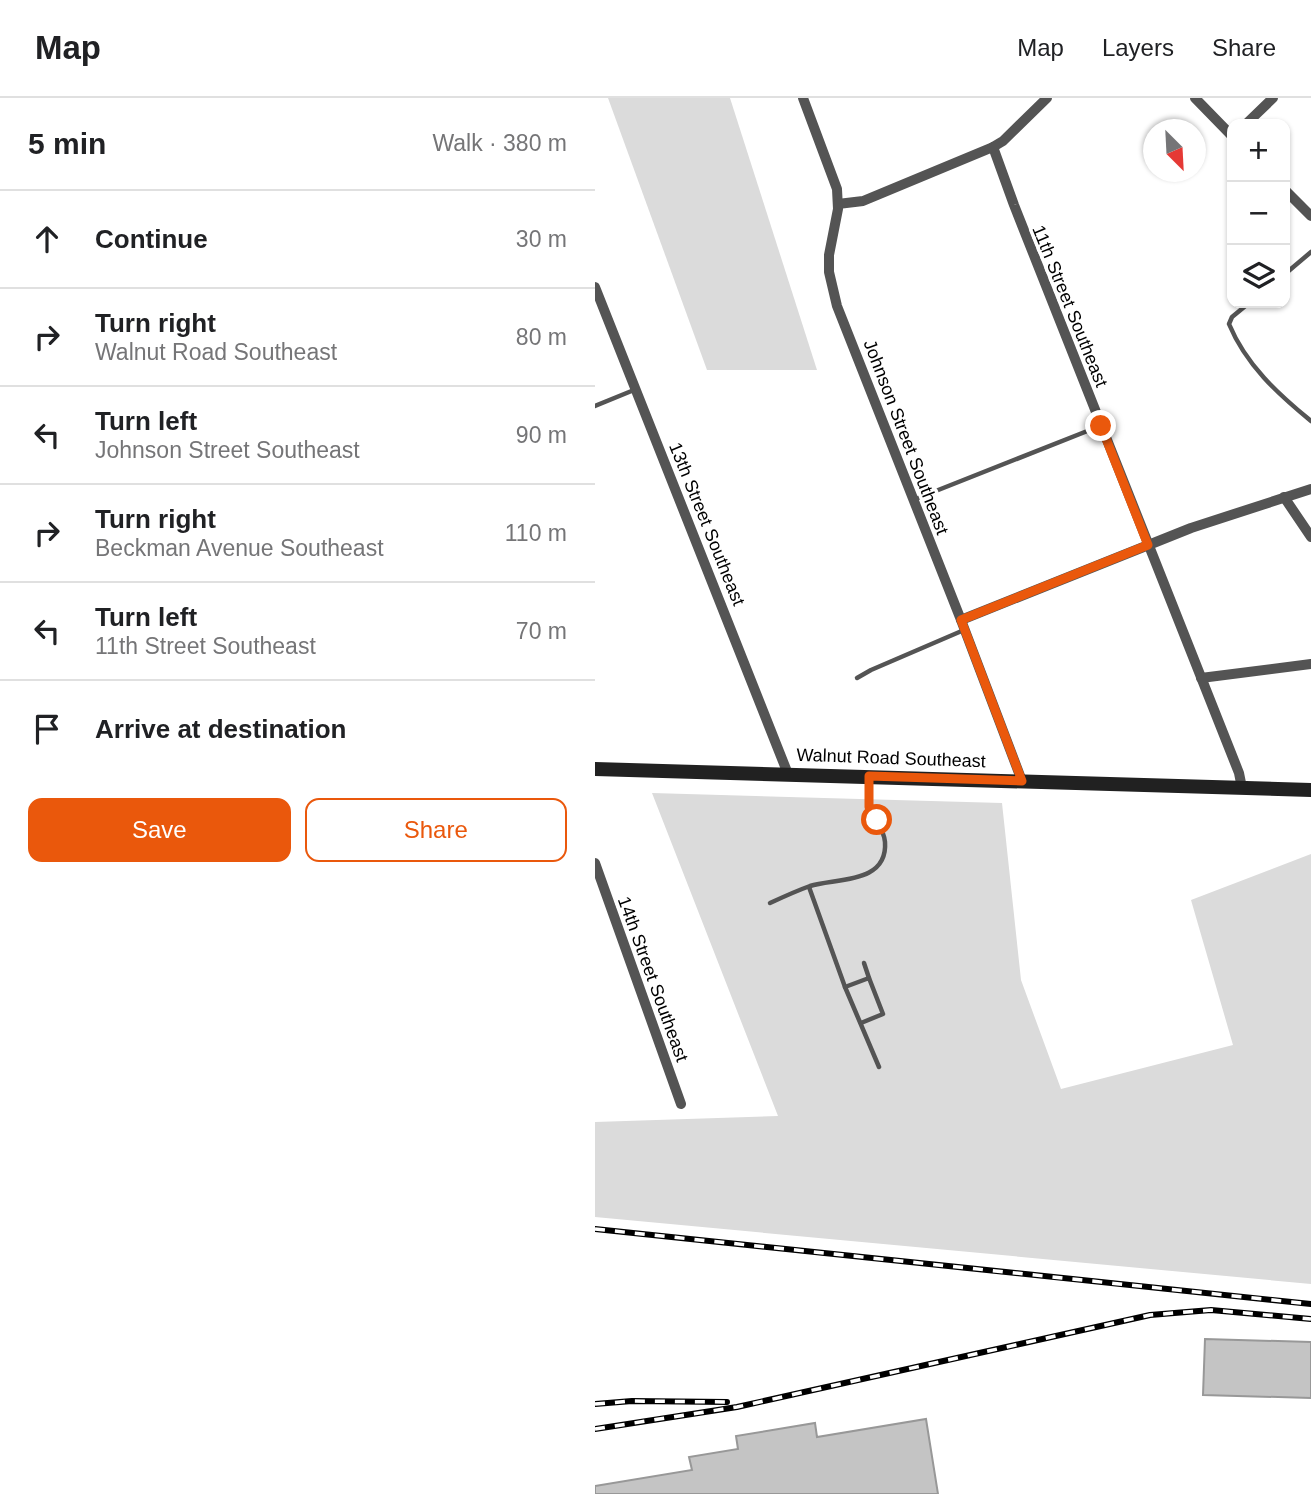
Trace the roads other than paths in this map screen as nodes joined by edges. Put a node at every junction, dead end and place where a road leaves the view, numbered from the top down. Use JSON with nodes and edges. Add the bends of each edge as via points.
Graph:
{"nodes":[{"id":1,"x":803,"y":98,"type":"edge"},
{"id":2,"x":1047,"y":98,"type":"edge"},
{"id":3,"x":1195,"y":98,"type":"edge"},
{"id":4,"x":1273,"y":98,"type":"edge"},
{"id":5,"x":1251,"y":119,"type":"edge"},
{"id":6,"x":1227,"y":131,"type":"edge"},
{"id":7,"x":993,"y":147,"type":"junction"},
{"id":8,"x":1290,"y":194,"type":"edge"},
{"id":9,"x":838,"y":204,"type":"junction"},
{"id":10,"x":1309,"y":211,"type":"edge"},
{"id":11,"x":1311,"y":252,"type":"edge"},
{"id":12,"x":1290,"y":270,"type":"edge"},
{"id":13,"x":595,"y":287,"type":"edge"},
{"id":14,"x":1243,"y":308,"type":"edge"},
{"id":15,"x":635,"y":389,"type":"junction"},
{"id":16,"x":595,"y":406,"type":"edge"},
{"id":17,"x":1311,"y":421,"type":"edge"},
{"id":18,"x":1101,"y":426,"type":"junction"},
{"id":19,"x":1311,"y":489,"type":"edge"},
{"id":20,"x":1284,"y":498,"type":"junction"},
{"id":21,"x":913,"y":500,"type":"junction"},
{"id":22,"x":1311,"y":537,"type":"edge"},
{"id":23,"x":1148,"y":545,"type":"junction"},
{"id":24,"x":963,"y":625,"type":"junction"},
{"id":25,"x":1311,"y":664,"type":"edge"},
{"id":26,"x":857,"y":678,"type":"dead end"},
{"id":27,"x":1201,"y":678,"type":"junction"},
{"id":28,"x":595,"y":769,"type":"edge"},
{"id":29,"x":788,"y":774,"type":"junction"},
{"id":30,"x":869,"y":776,"type":"junction"},
{"id":31,"x":1022,"y":781,"type":"junction"},
{"id":32,"x":1242,"y":788,"type":"junction"},
{"id":33,"x":1311,"y":790,"type":"edge"},
{"id":34,"x":595,"y":863,"type":"edge"},
{"id":35,"x":809,"y":887,"type":"junction"},
{"id":36,"x":770,"y":903,"type":"dead end"},
{"id":37,"x":864,"y":963,"type":"dead end"},
{"id":38,"x":869,"y":978,"type":"junction"},
{"id":39,"x":845,"y":987,"type":"junction"},
{"id":40,"x":861,"y":1023,"type":"junction"},
{"id":41,"x":879,"y":1067,"type":"dead end"},
{"id":42,"x":681,"y":1104,"type":"dead end"}],
"edges":[{"from":1,"to":9,"type":"street","name":"Johnson Street Southeast","via":[[832,173]]},
{"from":2,"to":7,"type":"street"},
{"from":3,"to":6,"type":"street"},
{"from":4,"to":5,"type":"street"},
{"from":7,"to":9,"type":"street","via":[[863,201]]},
{"from":7,"to":18,"type":"street","name":"11th Street Southeast"},
{"from":8,"to":10,"type":"street"},
{"from":9,"to":21,"type":"street","name":"Johnson Street Southeast","via":[[829,255],[832,290]]},
{"from":11,"to":12,"type":"lane"},
{"from":13,"to":15,"type":"street","name":"13th Street Southeast"},
{"from":14,"to":17,"type":"lane","via":[[1229,324],[1236,341],[1258,373]]},
{"from":15,"to":16,"type":"lane"},
{"from":15,"to":29,"type":"street","name":"13th Street Southeast"},
{"from":18,"to":21,"type":"lane"},
{"from":18,"to":23,"type":"street","name":"11th Street Southeast"},
{"from":19,"to":20,"type":"street"},
{"from":20,"to":22,"type":"street"},
{"from":20,"to":23,"type":"street"},
{"from":21,"to":24,"type":"street","name":"Johnson Street Southeast"},
{"from":23,"to":24,"type":"street"},
{"from":23,"to":27,"type":"street","name":"11th Street Southeast"},
{"from":24,"to":26,"type":"lane"},
{"from":24,"to":31,"type":"street","name":"Johnson Street Southeast"},
{"from":25,"to":27,"type":"street"},
{"from":27,"to":32,"type":"street","name":"11th Street Southeast"},
{"from":28,"to":29,"type":"main road","name":"Walnut Road Southeast"},
{"from":29,"to":30,"type":"main road","name":"Walnut Road Southeast"},
{"from":30,"to":31,"type":"main road","name":"Walnut Road Southeast"},
{"from":30,"to":35,"type":"lane","via":[[869,807],[884,832],[881,860],[862,877]]},
{"from":31,"to":32,"type":"main road","name":"Walnut Road Southeast"},
{"from":32,"to":33,"type":"main road","name":"Walnut Road Southeast"},
{"from":34,"to":42,"type":"street","name":"14th Street Southeast"},
{"from":35,"to":36,"type":"lane"},
{"from":35,"to":39,"type":"lane"},
{"from":37,"to":38,"type":"lane"},
{"from":38,"to":39,"type":"lane"},
{"from":38,"to":40,"type":"lane","via":[[883,1014]]},
{"from":39,"to":40,"type":"lane"},
{"from":40,"to":41,"type":"lane"}]}
